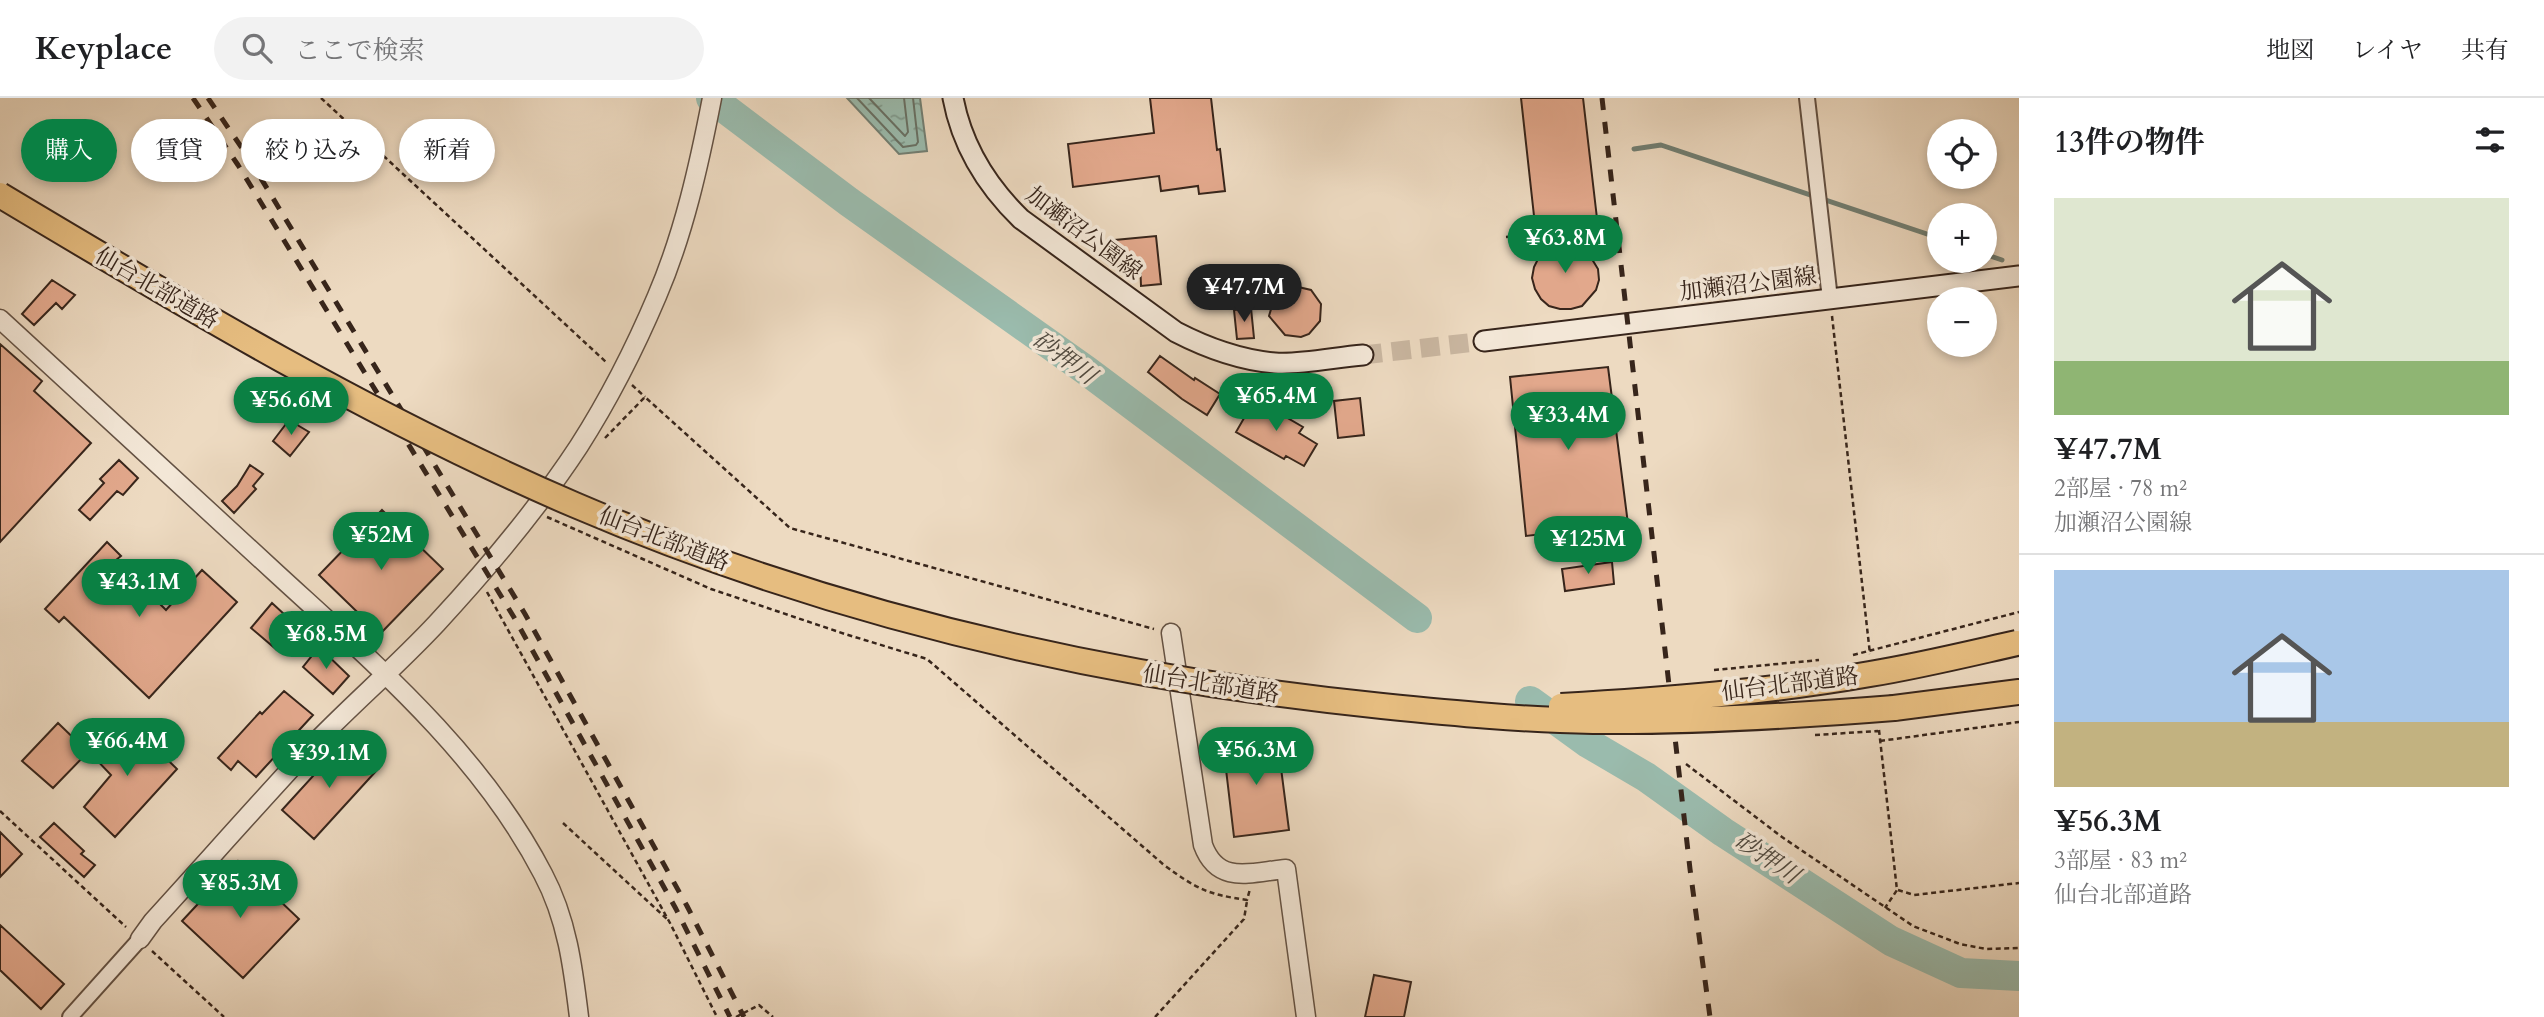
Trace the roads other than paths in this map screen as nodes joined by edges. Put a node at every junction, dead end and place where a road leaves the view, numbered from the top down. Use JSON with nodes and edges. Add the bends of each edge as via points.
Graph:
{"nodes":[{"id":1,"x":712,"y":98,"type":"edge"},
{"id":2,"x":953,"y":98,"type":"edge"},
{"id":3,"x":1807,"y":98,"type":"edge"},
{"id":4,"x":0,"y":195,"type":"edge"},
{"id":5,"x":2019,"y":276,"type":"edge"},
{"id":6,"x":1830,"y":299,"type":"junction"},
{"id":7,"x":0,"y":319,"type":"edge"},
{"id":8,"x":1484,"y":341,"type":"tunnel mouth"},
{"id":9,"x":1363,"y":355,"type":"tunnel mouth"},
{"id":10,"x":1171,"y":633,"type":"road end"},
{"id":11,"x":2018,"y":643,"type":"edge"},
{"id":12,"x":386,"y":675,"type":"junction"},
{"id":13,"x":2019,"y":692,"type":"edge"},
{"id":14,"x":2019,"y":698,"type":"edge"},
{"id":15,"x":1392,"y":707,"type":"junction"},
{"id":16,"x":1886,"y":713,"type":"junction"},
{"id":17,"x":140,"y":939,"type":"joint"},
{"id":18,"x":70,"y":1017,"type":"edge"},
{"id":19,"x":579,"y":1017,"type":"edge"},
{"id":20,"x":1306,"y":1017,"type":"edge"}],
"edges":[{"from":1,"to":12,"type":"street","via":[[681,228],[658,294],[620,374],[580,444],[531,510],[478,576]]},
{"from":2,"to":9,"type":"main road","name":"加瀬沼公園線","via":[[958,124],[973,157],[1007,205],[1176,331],[1236,356],[1277,363]]},
{"from":3,"to":6,"type":"street"},
{"from":4,"to":15,"type":"highway","name":"仙台北部道路","bridge":true,"via":[[334,389],[575,505],[743,570],[885,614],[1054,656],[1222,686]]},
{"from":5,"to":6,"type":"main road","name":"加瀬沼公園線"},
{"from":6,"to":8,"type":"main road","name":"加瀬沼公園線"},
{"from":7,"to":12,"type":"street"},
{"from":10,"to":20,"type":"street","via":[[1208,860],[1220,870],[1238,874],[1286,869]]},
{"from":11,"to":15,"type":"highway","name":"仙台北部道路","bridge":true,"via":[[1868,675],[1698,696],[1522,708]]},
{"from":12,"to":17,"type":"street","via":[[311,748]]},
{"from":12,"to":19,"type":"street","via":[[475,769],[514,821],[545,876],[566,929]]},
{"from":13,"to":16,"type":"highway"},
{"from":14,"to":16,"type":"highway"},
{"from":15,"to":16,"type":"highway","name":"仙台北部道路","bridge":true,"via":[[1593,721]]},
{"from":17,"to":18,"type":"street"}]}
